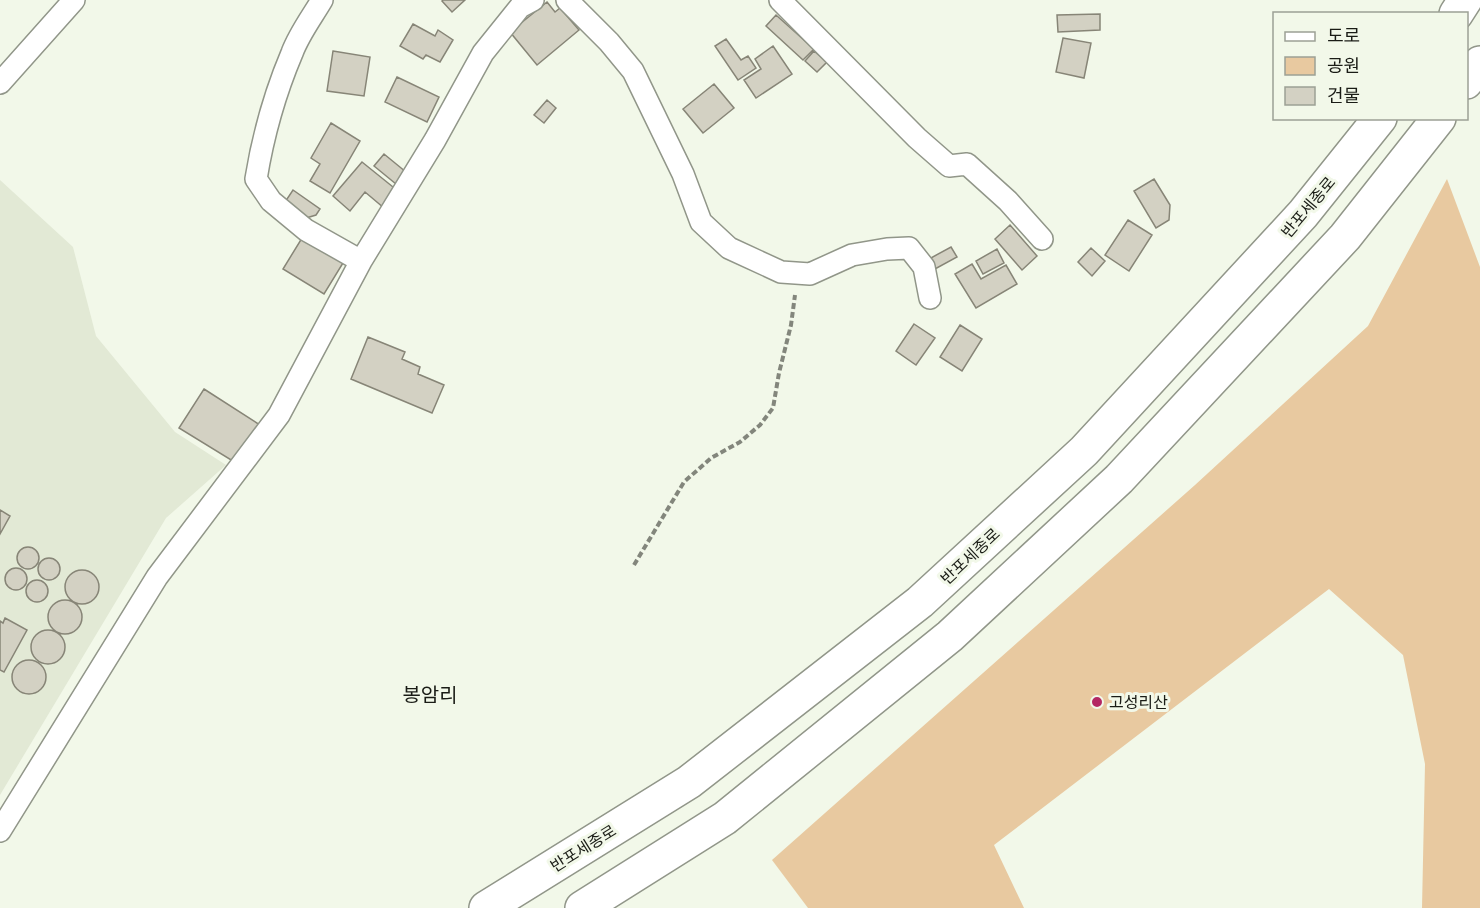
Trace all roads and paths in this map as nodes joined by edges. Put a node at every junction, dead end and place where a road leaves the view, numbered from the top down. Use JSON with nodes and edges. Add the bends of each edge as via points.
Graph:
{"nodes":[{"id":1,"x":74,"y":0,"type":"edge"},
{"id":2,"x":322,"y":0,"type":"edge"},
{"id":3,"x":533,"y":0,"type":"edge"},
{"id":4,"x":567,"y":0,"type":"edge"},
{"id":5,"x":780,"y":0,"type":"edge"},
{"id":6,"x":1480,"y":63,"type":"edge"},
{"id":7,"x":1468,"y":81,"type":"edge"},
{"id":8,"x":0,"y":83,"type":"edge"},
{"id":9,"x":1378,"y":120,"type":"edge"},
{"id":10,"x":1437,"y":120,"type":"edge"},
{"id":11,"x":1042,"y":239,"type":"dead end"},
{"id":12,"x":361,"y":261,"type":"junction"},
{"id":13,"x":798,"y":273,"type":"junction"},
{"id":14,"x":930,"y":298,"type":"dead end"},
{"id":15,"x":634,"y":565,"type":"dead end"},
{"id":16,"x":0,"y":831,"type":"edge"},
{"id":17,"x":486,"y":908,"type":"edge"},
{"id":18,"x":582,"y":908,"type":"edge"}],
"edges":[{"from":1,"to":8,"type":"street"},
{"from":2,"to":12,"type":"street","via":[[292,51],[274,103],[256,179],[270,201],[306,231]]},
{"from":3,"to":12,"type":"street","via":[[520,7],[483,53]]},
{"from":4,"to":13,"type":"street","via":[[633,71],[683,174],[701,222],[729,248],[781,272]]},
{"from":5,"to":11,"type":"street","via":[[917,138],[950,166],[967,164]]},
{"from":6,"to":7,"type":"highway"},
{"from":9,"to":17,"type":"highway","name":"반포세종로","via":[[1303,214],[1084,451],[920,602],[689,782]]},
{"from":10,"to":18,"type":"highway","via":[[1345,237],[1119,479],[950,636],[725,818]]},
{"from":12,"to":16,"type":"street","via":[[279,415],[157,577]]},
{"from":13,"to":14,"type":"street","via":[[810,274],[852,255],[909,248],[924,267]]},
{"from":13,"to":15,"type":"path","via":[[773,408],[740,442],[711,458],[684,482]]}]}
